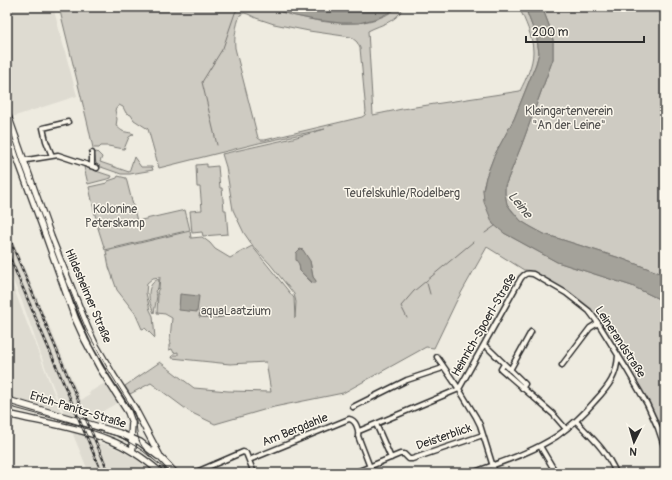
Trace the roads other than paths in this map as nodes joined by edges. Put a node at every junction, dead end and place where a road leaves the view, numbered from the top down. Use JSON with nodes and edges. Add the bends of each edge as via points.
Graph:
{"nodes":[{"id":1,"x":7,"y":113,"type":"edge"},
{"id":2,"x":68,"y":122,"type":"dead end"},
{"id":3,"x":7,"y":130,"type":"edge"},
{"id":4,"x":92,"y":153,"type":"dead end"},
{"id":5,"x":52,"y":156,"type":"junction"},
{"id":6,"x":21,"y":162,"type":"junction"},
{"id":7,"x":528,"y":273,"type":"joint"},
{"id":8,"x":598,"y":323,"type":"junction"},
{"id":9,"x":531,"y":332,"type":"dead end"},
{"id":10,"x":484,"y":345,"type":"junction"},
{"id":11,"x":618,"y":355,"type":"junction"},
{"id":12,"x":437,"y":357,"type":"dead end"},
{"id":13,"x":504,"y":364,"type":"junction"},
{"id":14,"x":562,"y":365,"type":"dead end"},
{"id":15,"x":443,"y":367,"type":"junction"},
{"id":16,"x":510,"y":370,"type":"junction"},
{"id":17,"x":522,"y":388,"type":"junction"},
{"id":18,"x":459,"y":389,"type":"junction"},
{"id":19,"x":7,"y":400,"type":"edge"},
{"id":20,"x":353,"y":407,"type":"dead end"},
{"id":21,"x":7,"y":414,"type":"edge"},
{"id":22,"x":576,"y":422,"type":"junction"},
{"id":23,"x":376,"y":424,"type":"junction"},
{"id":24,"x":566,"y":429,"type":"junction"},
{"id":25,"x":359,"y":431,"type":"junction"},
{"id":26,"x":483,"y":434,"type":"junction"},
{"id":27,"x":131,"y":438,"type":"junction"},
{"id":28,"x":540,"y":446,"type":"junction"},
{"id":29,"x":665,"y":449,"type":"edge"},
{"id":30,"x":132,"y":452,"type":"junction"},
{"id":31,"x":161,"y":458,"type":"junction"},
{"id":32,"x":391,"y":458,"type":"junction"},
{"id":33,"x":249,"y":460,"type":"junction"},
{"id":34,"x":493,"y":465,"type":"junction"},
{"id":35,"x":370,"y":466,"type":"junction"},
{"id":36,"x":161,"y":473,"type":"edge"},
{"id":37,"x":175,"y":473,"type":"edge"},
{"id":38,"x":194,"y":473,"type":"edge"},
{"id":39,"x":254,"y":473,"type":"edge"},
{"id":40,"x":354,"y":473,"type":"edge"},
{"id":41,"x":372,"y":473,"type":"edge"},
{"id":42,"x":472,"y":473,"type":"edge"},
{"id":43,"x":495,"y":473,"type":"edge"},
{"id":44,"x":556,"y":473,"type":"edge"},
{"id":45,"x":616,"y":473,"type":"edge"}],
"edges":[{"from":1,"to":6,"type":"street","name":"Hildesheimer Straße"},
{"from":2,"to":5,"type":"street","via":[[42,128]]},
{"from":3,"to":6,"type":"street","name":"Hildesheimer Straße"},
{"from":4,"to":5,"type":"street","via":[[94,167],[58,155]]},
{"from":5,"to":6,"type":"street"},
{"from":6,"to":27,"type":"street","name":"Hildesheimer Straße","via":[[75,318],[100,368],[128,412],[132,423]]},
{"from":6,"to":31,"type":"street","name":"Hildesheimer Straße","via":[[88,329]]},
{"from":7,"to":8,"type":"street","name":"Leinerandstraße","via":[[566,293],[589,311]]},
{"from":7,"to":10,"type":"street","name":"Heinrich-Spoerl-Straße","via":[[521,278]]},
{"from":8,"to":11,"type":"street","name":"Leinerandstraße"},
{"from":8,"to":14,"type":"street","via":[[590,328]]},
{"from":9,"to":16,"type":"street"},
{"from":10,"to":13,"type":"street"},
{"from":10,"to":18,"type":"street","name":"Heinrich-Spoerl-Straße"},
{"from":11,"to":22,"type":"street","via":[[612,381]]},
{"from":11,"to":29,"type":"street","name":"Leinerandstraße","via":[[648,404]]},
{"from":12,"to":15,"type":"street"},
{"from":13,"to":16,"type":"street"},
{"from":13,"to":17,"type":"street","via":[[501,369]]},
{"from":15,"to":18,"type":"street"},
{"from":15,"to":20,"type":"street","via":[[407,380]]},
{"from":16,"to":17,"type":"street","via":[[525,384]]},
{"from":17,"to":24,"type":"street","via":[[553,414]]},
{"from":18,"to":23,"type":"street"},
{"from":18,"to":26,"type":"street"},
{"from":19,"to":27,"type":"street","name":"Erich-Panitz-Straße"},
{"from":21,"to":30,"type":"street","name":"Erich-Panitz-Straße","via":[[101,437]]},
{"from":22,"to":24,"type":"street"},
{"from":22,"to":45,"type":"street","via":[[601,447]]},
{"from":23,"to":25,"type":"street"},
{"from":23,"to":32,"type":"street"},
{"from":24,"to":28,"type":"street"},
{"from":25,"to":33,"type":"street","name":"Am Bergdahle","via":[[354,420],[349,419]]},
{"from":25,"to":35,"type":"street","via":[[358,436]]},
{"from":26,"to":32,"type":"street","name":"Deisterblick","via":[[412,459],[404,454]]},
{"from":26,"to":34,"type":"street"},
{"from":27,"to":30,"type":"street","name":"Hildesheimer Straße"},
{"from":27,"to":31,"type":"street","name":"Erich-Panitz-Straße"},
{"from":28,"to":34,"type":"street"},
{"from":28,"to":44,"type":"street"},
{"from":30,"to":36,"type":"street"},
{"from":31,"to":37,"type":"street","name":"Hildesheimer Straße"},
{"from":32,"to":35,"type":"street"},
{"from":33,"to":38,"type":"street","via":[[243,452]]},
{"from":33,"to":39,"type":"street"},
{"from":34,"to":42,"type":"street"},
{"from":34,"to":43,"type":"street"},
{"from":35,"to":40,"type":"street"},
{"from":35,"to":41,"type":"street"}]}
